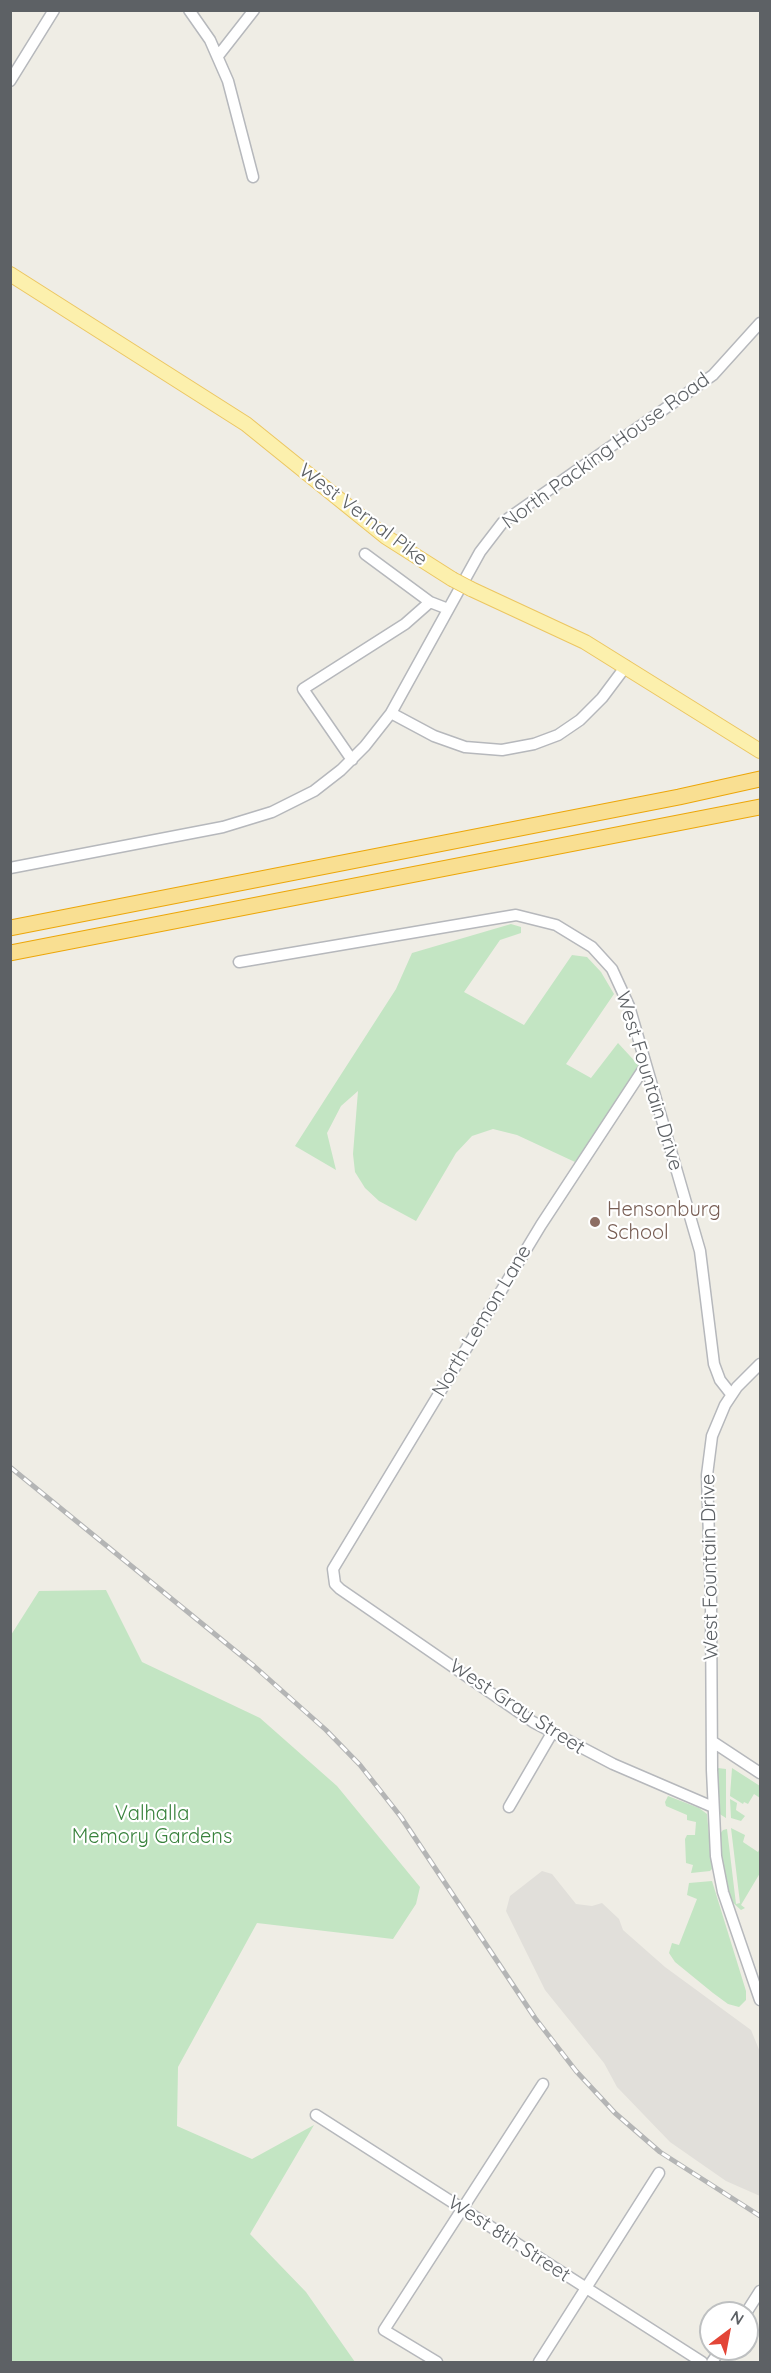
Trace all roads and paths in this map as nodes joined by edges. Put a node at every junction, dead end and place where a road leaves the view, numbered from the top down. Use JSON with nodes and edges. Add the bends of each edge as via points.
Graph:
{"nodes":[{"id":1,"x":54,"y":10,"type":"edge"},
{"id":2,"x":189,"y":10,"type":"edge"},
{"id":3,"x":254,"y":10,"type":"edge"},
{"id":4,"x":218,"y":56,"type":"junction"},
{"id":5,"x":10,"y":81,"type":"edge"},
{"id":6,"x":253,"y":177,"type":"dead end"},
{"id":7,"x":10,"y":274,"type":"edge"},
{"id":8,"x":760,"y":323,"type":"edge"},
{"id":9,"x":365,"y":554,"type":"dead end"},
{"id":10,"x":430,"y":602,"type":"junction"},
{"id":11,"x":448,"y":609,"type":"junction"},
{"id":12,"x":626,"y":666,"type":"junction"},
{"id":13,"x":391,"y":713,"type":"junction"},
{"id":14,"x":760,"y":751,"type":"edge"},
{"id":15,"x":352,"y":760,"type":"junction"},
{"id":16,"x":760,"y":779,"type":"edge"},
{"id":17,"x":760,"y":807,"type":"edge"},
{"id":18,"x":10,"y":868,"type":"edge"},
{"id":19,"x":10,"y":928,"type":"edge"},
{"id":20,"x":10,"y":953,"type":"edge"},
{"id":21,"x":239,"y":962,"type":"dead end"},
{"id":22,"x":646,"y":1065,"type":"junction"},
{"id":23,"x":760,"y":1364,"type":"edge"},
{"id":24,"x":731,"y":1394,"type":"junction"},
{"id":25,"x":334,"y":1584,"type":"joint"},
{"id":26,"x":552,"y":1733,"type":"junction"},
{"id":27,"x":713,"y":1742,"type":"junction"},
{"id":28,"x":760,"y":1773,"type":"edge"},
{"id":29,"x":509,"y":1807,"type":"dead end"},
{"id":30,"x":713,"y":1807,"type":"junction"},
{"id":31,"x":760,"y":2000,"type":"edge"},
{"id":32,"x":543,"y":2084,"type":"dead end"},
{"id":33,"x":316,"y":2115,"type":"dead end"},
{"id":34,"x":659,"y":2173,"type":"dead end"},
{"id":35,"x":462,"y":2208,"type":"junction"},
{"id":36,"x":586,"y":2289,"type":"junction"},
{"id":37,"x":436,"y":2362,"type":"edge"},
{"id":38,"x":539,"y":2362,"type":"edge"},
{"id":39,"x":702,"y":2362,"type":"edge"}],
"edges":[{"from":1,"to":5,"type":"street"},
{"from":2,"to":4,"type":"street"},
{"from":3,"to":4,"type":"street"},
{"from":4,"to":6,"type":"street","via":[[236,106]]},
{"from":7,"to":12,"type":"main road","name":"West Vernal Pike","bridge":true,"via":[[241,421],[386,537],[452,579],[562,630]]},
{"from":8,"to":11,"type":"street","name":"North Packing House Road","via":[[713,375],[503,522],[480,552]]},
{"from":9,"to":10,"type":"street"},
{"from":10,"to":11,"type":"street"},
{"from":10,"to":15,"type":"street","via":[[405,624],[303,690]]},
{"from":11,"to":13,"type":"street","name":"North Packing House Road"},
{"from":12,"to":13,"type":"street","via":[[572,726],[547,739],[518,747],[484,749],[448,742]]},
{"from":12,"to":14,"type":"main road","name":"West Vernal Pike"},
{"from":13,"to":15,"type":"street","name":"North Packing House Road"},
{"from":15,"to":18,"type":"street","name":"North Packing House Road","via":[[314,791],[248,820]]},
{"from":16,"to":19,"type":"highway"},
{"from":17,"to":20,"type":"highway"},
{"from":21,"to":22,"type":"street","name":"West Fountain Drive","via":[[502,916],[541,920],[578,937],[612,969],[629,1006]]},
{"from":22,"to":24,"type":"street","name":"West Fountain Drive","via":[[700,1251],[712,1354],[720,1380]]},
{"from":22,"to":25,"type":"street","name":"North Lemon Lane","via":[[600,1132],[398,1458],[333,1569]]},
{"from":23,"to":24,"type":"street"},
{"from":24,"to":27,"type":"street","name":"West Fountain Drive","via":[[712,1436],[707,1468]]},
{"from":25,"to":26,"type":"street","name":"West Gray Street"},
{"from":26,"to":29,"type":"street"},
{"from":26,"to":30,"type":"street","name":"West Gray Street"},
{"from":27,"to":28,"type":"street"},
{"from":27,"to":30,"type":"street","name":"West Fountain Drive"},
{"from":30,"to":31,"type":"street","name":"West Fountain Drive","via":[[723,1892]]},
{"from":32,"to":35,"type":"street"},
{"from":33,"to":35,"type":"street","name":"West 8th Street"},
{"from":34,"to":36,"type":"street"},
{"from":35,"to":36,"type":"street","name":"West 8th Street"},
{"from":35,"to":37,"type":"street","via":[[384,2330]]},
{"from":36,"to":38,"type":"street"},
{"from":36,"to":39,"type":"street","name":"West 8th Street"}]}
